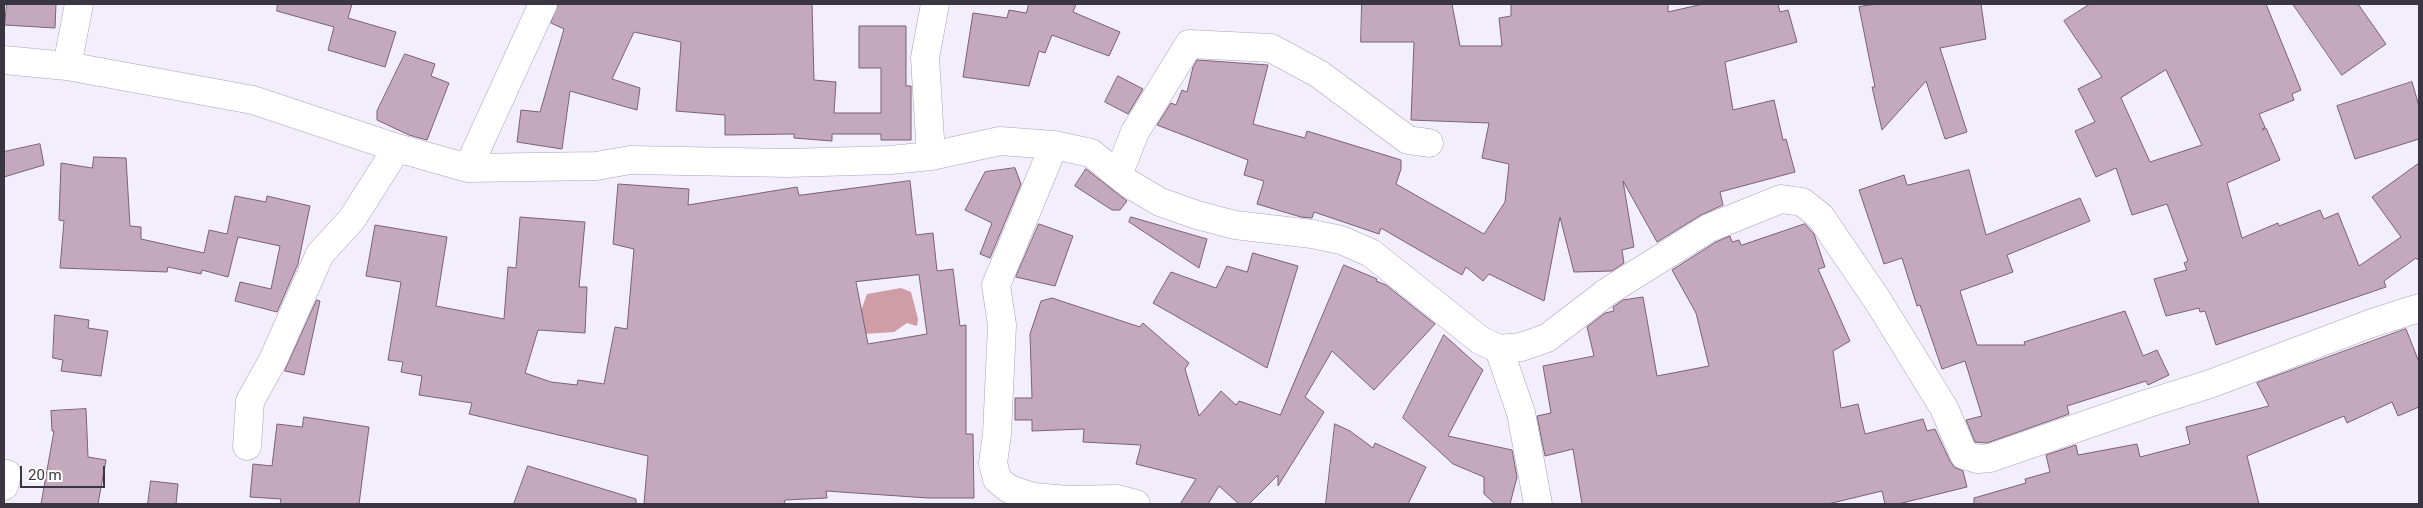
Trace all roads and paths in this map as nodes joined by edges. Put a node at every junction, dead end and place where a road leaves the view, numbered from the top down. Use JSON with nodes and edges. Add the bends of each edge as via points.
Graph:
{"nodes":[{"id":1,"x":79,"y":4,"type":"edge"},
{"id":2,"x":543,"y":4,"type":"edge"},
{"id":3,"x":935,"y":4,"type":"edge"},
{"id":4,"x":4,"y":60,"type":"edge"},
{"id":5,"x":68,"y":66,"type":"junction"},
{"id":6,"x":1429,"y":143,"type":"dead end"},
{"id":7,"x":1054,"y":145,"type":"junction"},
{"id":8,"x":397,"y":148,"type":"junction"},
{"id":9,"x":931,"y":156,"type":"junction"},
{"id":10,"x":468,"y":168,"type":"junction"},
{"id":11,"x":1118,"y":175,"type":"junction"},
{"id":12,"x":2419,"y":308,"type":"edge"},
{"id":13,"x":1499,"y":349,"type":"junction"},
{"id":14,"x":247,"y":446,"type":"dead end"},
{"id":15,"x":1136,"y":504,"type":"edge"},
{"id":16,"x":1538,"y":504,"type":"edge"}],
"edges":[{"from":1,"to":5,"type":"street"},
{"from":2,"to":10,"type":"street"},
{"from":3,"to":9,"type":"street","via":[[925,58]]},
{"from":4,"to":5,"type":"street"},
{"from":5,"to":8,"type":"street","via":[[253,100]]},
{"from":6,"to":11,"type":"street","via":[[1408,140],[1319,74],[1270,48],[1189,44],[1135,132]]},
{"from":7,"to":9,"type":"street","via":[[1000,141]]},
{"from":7,"to":11,"type":"street","via":[[1091,153]]},
{"from":7,"to":15,"type":"street","via":[[996,285],[1002,325],[993,463],[997,479],[1008,489],[1033,497],[1117,499]]},
{"from":8,"to":10,"type":"street"},
{"from":8,"to":14,"type":"street","via":[[352,219],[320,254],[250,401]]},
{"from":9,"to":10,"type":"street","via":[[811,162],[630,160],[596,166]]},
{"from":11,"to":13,"type":"street","via":[[1160,202],[1197,215],[1235,225],[1341,240],[1371,253],[1480,340]]},
{"from":12,"to":13,"type":"street","via":[[2210,384],[1990,458],[1978,459],[1964,455],[1944,408],[1878,301],[1820,216],[1802,202],[1781,198],[1709,228],[1607,292],[1547,338],[1521,347]]},
{"from":13,"to":16,"type":"street","via":[[1521,413]]}]}
